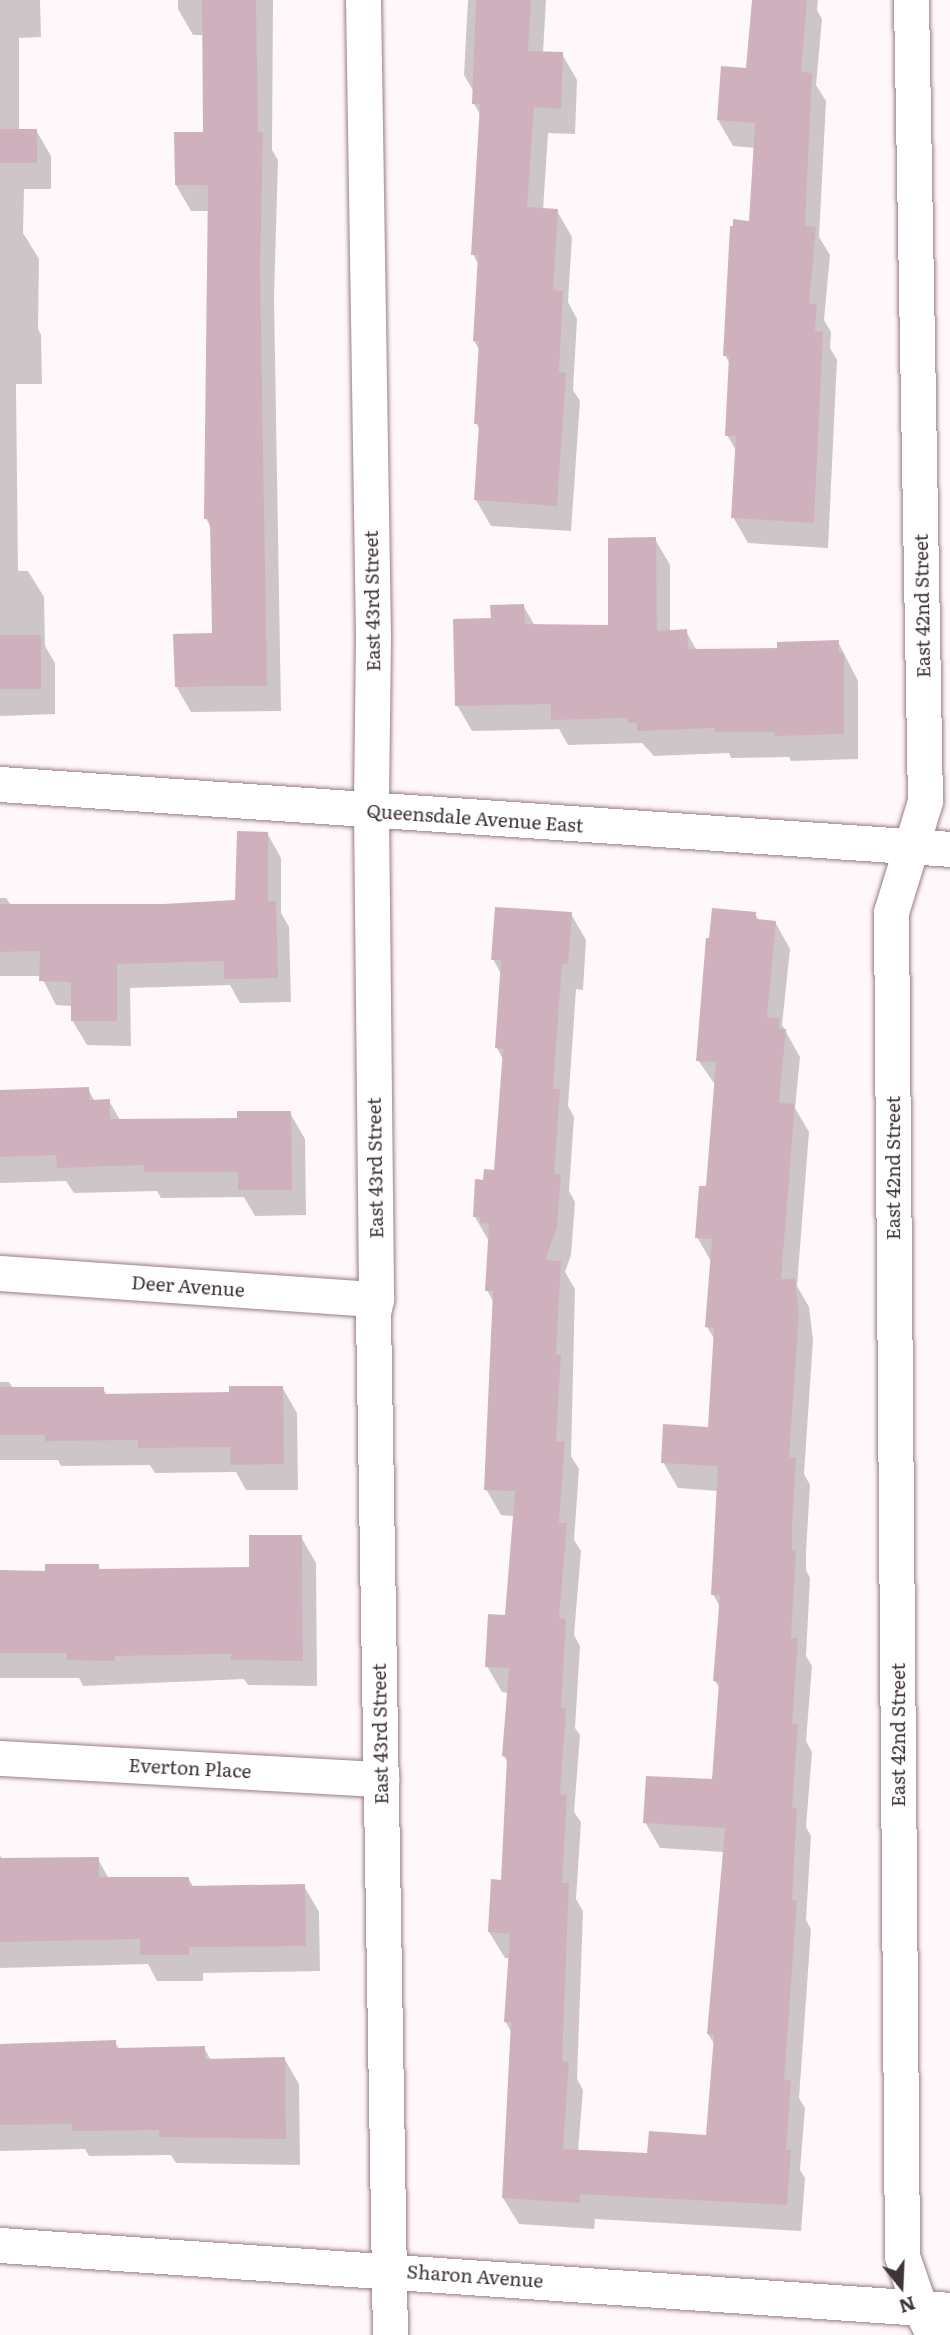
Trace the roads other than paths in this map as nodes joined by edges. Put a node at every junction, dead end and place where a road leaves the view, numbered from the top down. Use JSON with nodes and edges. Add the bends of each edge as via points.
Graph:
{"nodes":[{"id":1,"x":363,"y":0,"type":"edge"},
{"id":2,"x":911,"y":0,"type":"edge"},
{"id":3,"x":0,"y":784,"type":"edge"},
{"id":4,"x":371,"y":811,"type":"junction"},
{"id":5,"x":914,"y":846,"type":"junction"},
{"id":6,"x":950,"y":849,"type":"edge"},
{"id":7,"x":0,"y":1273,"type":"edge"},
{"id":8,"x":376,"y":1299,"type":"junction"},
{"id":9,"x":0,"y":1758,"type":"edge"},
{"id":10,"x":381,"y":1779,"type":"junction"},
{"id":11,"x":0,"y":2245,"type":"edge"},
{"id":12,"x":390,"y":2271,"type":"junction"},
{"id":13,"x":935,"y":2318,"type":"edge"},
{"id":14,"x":390,"y":2335,"type":"edge"}],
"edges":[{"from":1,"to":4,"type":"street","name":"East 43rd Street","via":[[373,636]]},
{"from":2,"to":5,"type":"street","name":"East 42nd Street","via":[[925,802]]},
{"from":3,"to":4,"type":"street","name":"Queensdale Avenue East"},
{"from":4,"to":5,"type":"street","name":"Queensdale Avenue East"},
{"from":4,"to":8,"type":"street","name":"East 43rd Street"},
{"from":5,"to":6,"type":"street","name":"Queensdale Avenue East"},
{"from":5,"to":13,"type":"street","name":"East 42nd Street","via":[[891,912],[902,2256]]},
{"from":7,"to":8,"type":"street","name":"Deer Avenue"},
{"from":8,"to":10,"type":"street","name":"East 43rd Street"},
{"from":9,"to":10,"type":"street","name":"Everton Place"},
{"from":10,"to":12,"type":"street","name":"East 43rd Street"},
{"from":11,"to":12,"type":"street","name":"Sharon Avenue"},
{"from":12,"to":13,"type":"street","name":"Sharon Avenue"},
{"from":12,"to":14,"type":"street","name":"East 43rd Street"}]}
